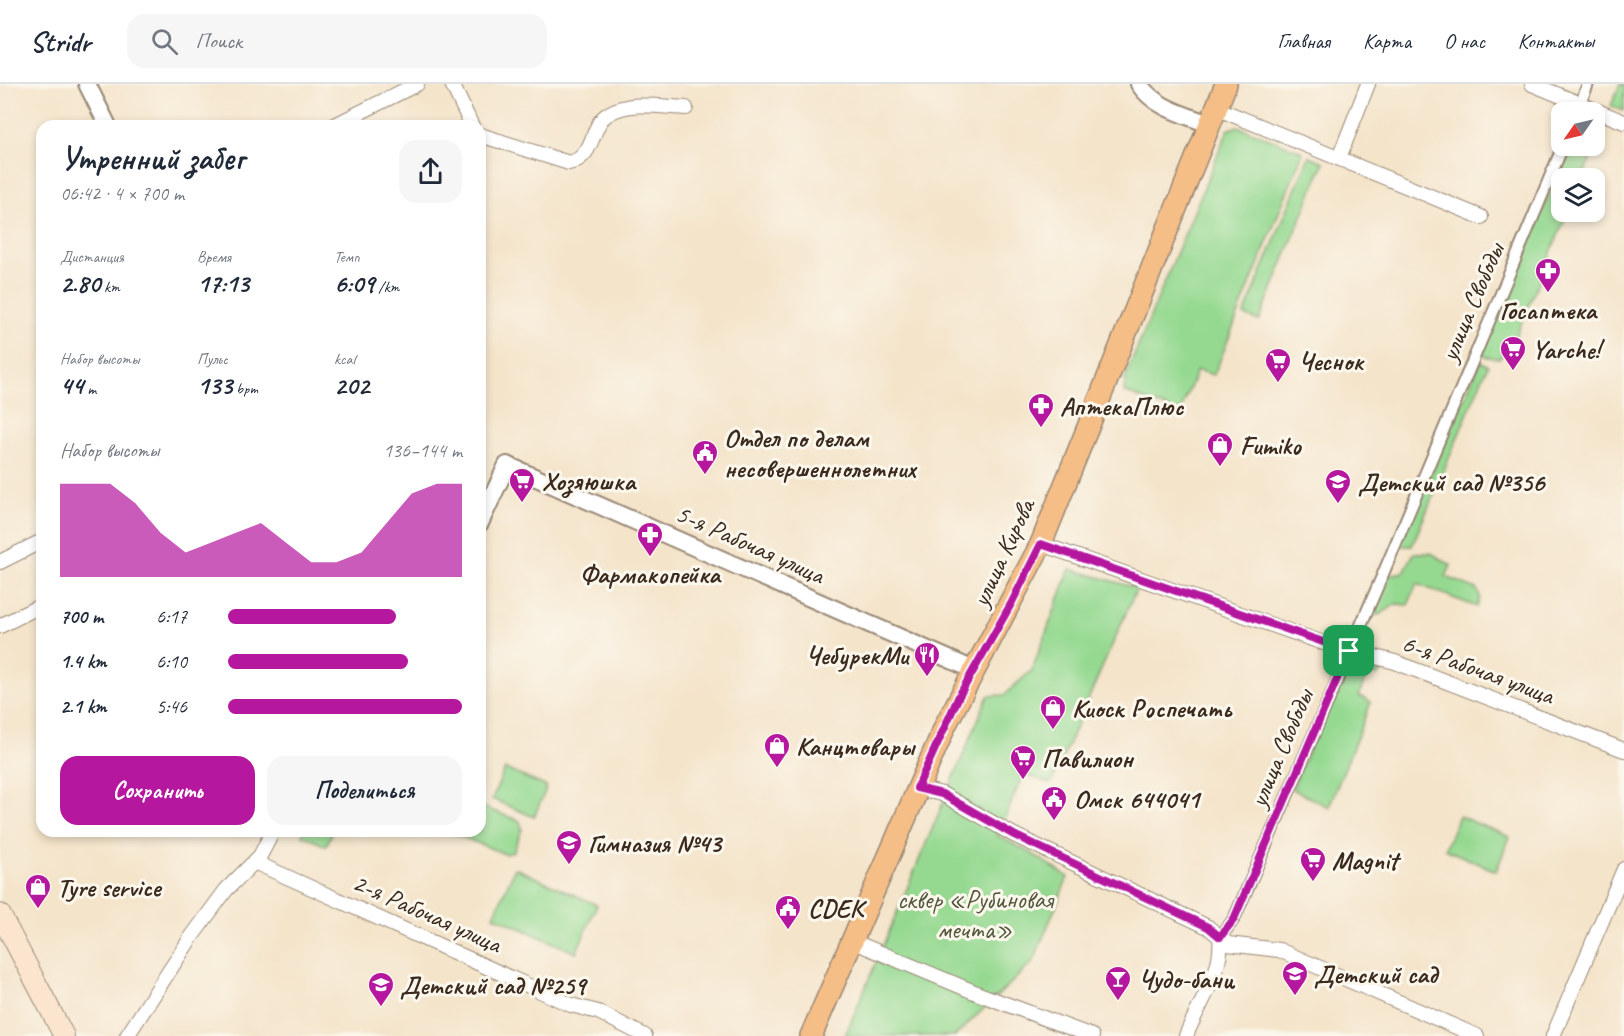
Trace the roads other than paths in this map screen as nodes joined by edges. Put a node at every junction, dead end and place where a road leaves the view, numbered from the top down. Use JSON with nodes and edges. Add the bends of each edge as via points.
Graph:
{"nodes":[{"id":1,"x":87,"y":84,"type":"edge"},
{"id":2,"x":417,"y":84,"type":"edge"},
{"id":3,"x":452,"y":84,"type":"edge"},
{"id":4,"x":1139,"y":84,"type":"edge"},
{"id":5,"x":1226,"y":84,"type":"edge"},
{"id":6,"x":1368,"y":84,"type":"edge"},
{"id":7,"x":1532,"y":84,"type":"edge"},
{"id":8,"x":1588,"y":84,"type":"edge"},
{"id":9,"x":1566,"y":102,"type":"edge"},
{"id":10,"x":1580,"y":102,"type":"edge"},
{"id":11,"x":686,"y":108,"type":"dead end"},
{"id":12,"x":1212,"y":116,"type":"junction"},
{"id":13,"x":1605,"y":116,"type":"edge"},
{"id":14,"x":105,"y":120,"type":"edge"},
{"id":15,"x":345,"y":120,"type":"edge"},
{"id":16,"x":469,"y":120,"type":"edge"},
{"id":17,"x":1624,"y":122,"type":"edge"},
{"id":18,"x":486,"y":137,"type":"edge"},
{"id":19,"x":1559,"y":156,"type":"edge"},
{"id":20,"x":1339,"y":158,"type":"junction"},
{"id":21,"x":1481,"y":217,"type":"dead end"},
{"id":22,"x":486,"y":510,"type":"edge"},
{"id":23,"x":36,"y":544,"type":"edge"},
{"id":24,"x":1041,"y":544,"type":"junction"},
{"id":25,"x":0,"y":562,"type":"edge"},
{"id":26,"x":36,"y":607,"type":"edge"},
{"id":27,"x":0,"y":626,"type":"edge"},
{"id":28,"x":1349,"y":651,"type":"junction"},
{"id":29,"x":974,"y":670,"type":"junction"},
{"id":30,"x":1624,"y":750,"type":"edge"},
{"id":31,"x":917,"y":788,"type":"junction"},
{"id":32,"x":269,"y":837,"type":"edge"},
{"id":33,"x":254,"y":862,"type":"junction"},
{"id":34,"x":1624,"y":869,"type":"edge"},
{"id":35,"x":0,"y":914,"type":"edge"},
{"id":36,"x":1220,"y":937,"type":"junction"},
{"id":37,"x":852,"y":941,"type":"junction"},
{"id":38,"x":64,"y":1036,"type":"edge"},
{"id":39,"x":127,"y":1036,"type":"edge"},
{"id":40,"x":645,"y":1036,"type":"edge"},
{"id":41,"x":812,"y":1036,"type":"edge"},
{"id":42,"x":1092,"y":1036,"type":"edge"},
{"id":43,"x":1186,"y":1036,"type":"edge"},
{"id":44,"x":1477,"y":1036,"type":"edge"},
{"id":45,"x":1553,"y":1036,"type":"edge"}],
"edges":[{"from":1,"to":14,"type":"street"},
{"from":2,"to":15,"type":"street"},
{"from":3,"to":16,"type":"street"},
{"from":4,"to":12,"type":"street","via":[[1159,104]]},
{"from":5,"to":12,"type":"main road","name":"улица Кирова"},
{"from":6,"to":20,"type":"street"},
{"from":7,"to":9,"type":"street"},
{"from":8,"to":10,"type":"street"},
{"from":11,"to":18,"type":"street","via":[[627,106],[605,115],[584,155],[569,163]]},
{"from":12,"to":20,"type":"street"},
{"from":12,"to":24,"type":"main road","name":"улица Кирова"},
{"from":13,"to":17,"type":"street"},
{"from":19,"to":28,"type":"street","name":"улица Свободы"},
{"from":20,"to":21,"type":"street"},
{"from":22,"to":29,"type":"street","name":"5-я Рабочая улица","via":[[507,465]]},
{"from":23,"to":25,"type":"street"},
{"from":24,"to":28,"type":"street","name":"6-я Рабочая улица"},
{"from":24,"to":29,"type":"main road","name":"улица Кирова"},
{"from":26,"to":27,"type":"street"},
{"from":28,"to":30,"type":"street","name":"6-я Рабочая улица","via":[[1395,662]]},
{"from":28,"to":36,"type":"street","name":"улица Свободы","via":[[1234,919]]},
{"from":29,"to":31,"type":"main road","name":"улица Кирова"},
{"from":31,"to":36,"type":"street","via":[[942,794],[1014,835],[1208,927]]},
{"from":31,"to":37,"type":"main road","name":"улица Кирова"},
{"from":32,"to":33,"type":"street"},
{"from":33,"to":39,"type":"street","via":[[226,890],[190,939]]},
{"from":33,"to":40,"type":"street","name":"2-я Рабочая улица"},
{"from":34,"to":45,"type":"street"},
{"from":35,"to":38,"type":"main road"},
{"from":36,"to":43,"type":"street","name":"улица Свободы","via":[[1220,956]]},
{"from":36,"to":44,"type":"street","via":[[1238,947],[1279,950]]},
{"from":37,"to":41,"type":"main road","name":"улица Кирова"},
{"from":37,"to":42,"type":"street"}]}
